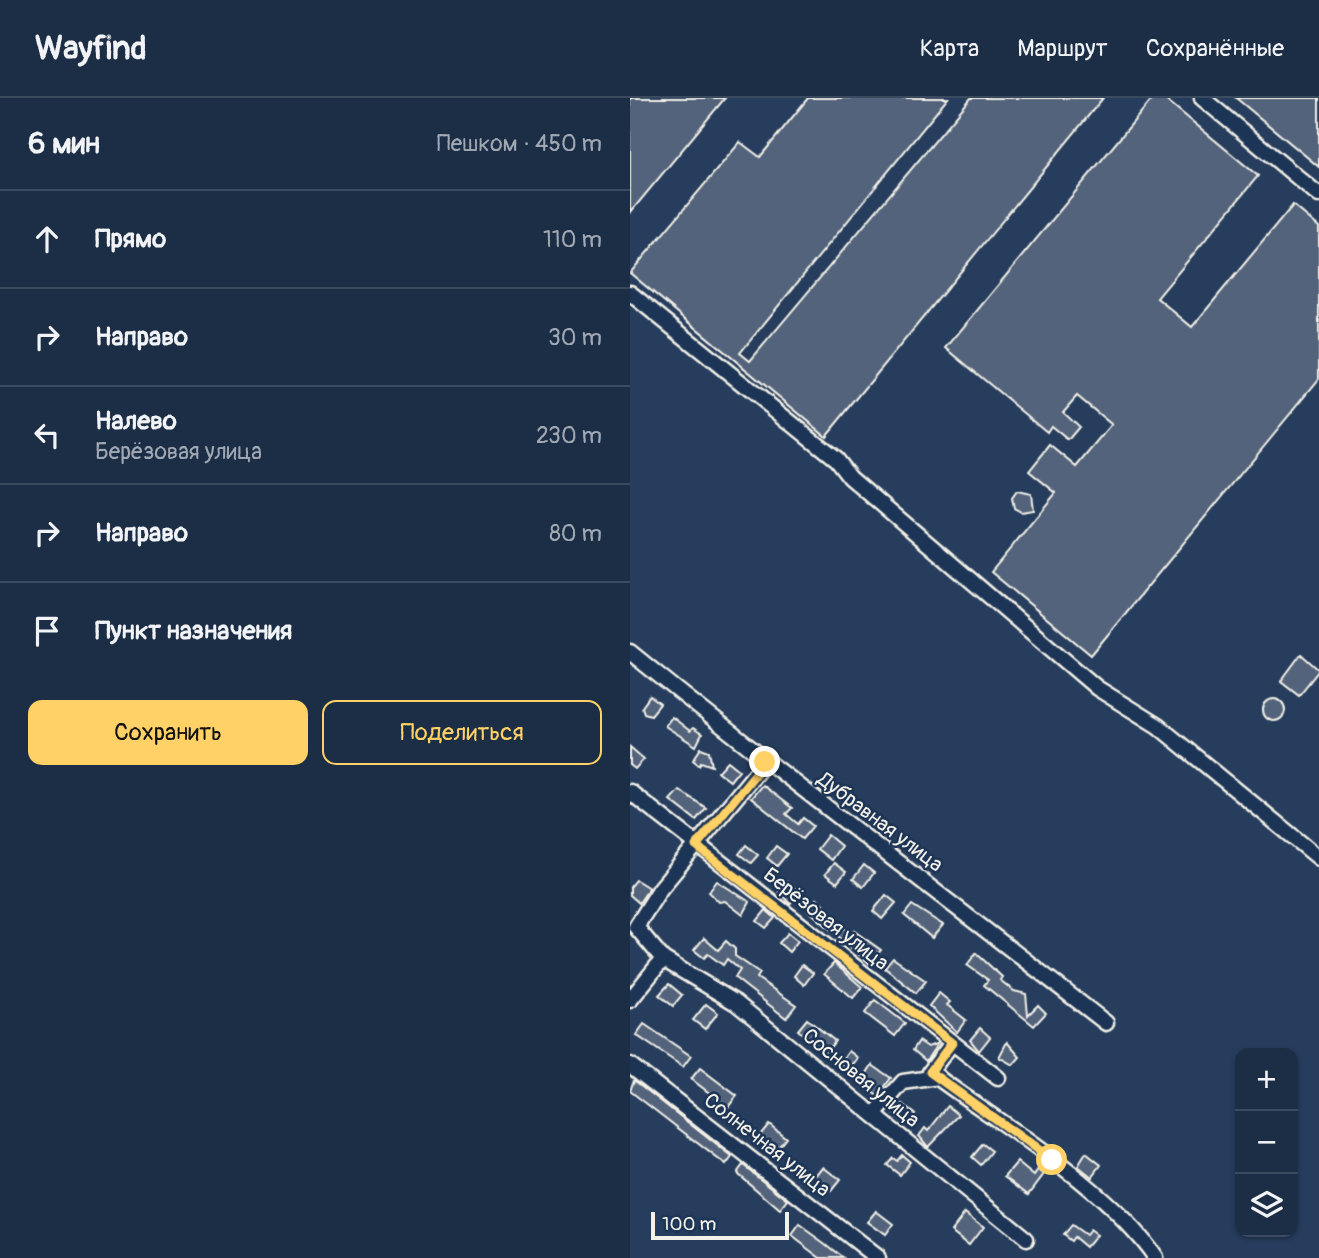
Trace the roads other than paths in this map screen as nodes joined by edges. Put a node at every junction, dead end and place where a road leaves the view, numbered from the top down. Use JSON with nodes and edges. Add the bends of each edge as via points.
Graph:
{"nodes":[{"id":1,"x":1202,"y":98,"type":"edge"},
{"id":2,"x":1319,"y":195,"type":"edge"},
{"id":3,"x":630,"y":293,"type":"edge"},
{"id":4,"x":630,"y":652,"type":"edge"},
{"id":5,"x":765,"y":762,"type":"junction"},
{"id":6,"x":630,"y":792,"type":"edge"},
{"id":7,"x":696,"y":846,"type":"junction"},
{"id":8,"x":1319,"y":858,"type":"edge"},
{"id":9,"x":633,"y":924,"type":"edge"},
{"id":10,"x":663,"y":959,"type":"junction"},
{"id":11,"x":630,"y":1000,"type":"edge"},
{"id":12,"x":1106,"y":1023,"type":"dead end"},
{"id":13,"x":952,"y":1043,"type":"junction"},
{"id":14,"x":630,"y":1065,"type":"edge"},
{"id":15,"x":934,"y":1075,"type":"junction"},
{"id":16,"x":998,"y":1078,"type":"dead end"},
{"id":17,"x":874,"y":1115,"type":"junction"},
{"id":18,"x":1026,"y":1239,"type":"dead end"},
{"id":19,"x":878,"y":1258,"type":"edge"},
{"id":20,"x":1155,"y":1258,"type":"edge"}],
"edges":[{"from":1,"to":2,"type":"street"},
{"from":3,"to":8,"type":"street","via":[[836,459],[850,477],[1097,688],[1158,726]]},
{"from":4,"to":5,"type":"street","name":"Дубравная улица"},
{"from":5,"to":7,"type":"street"},
{"from":5,"to":12,"type":"street","name":"Дубравная улица"},
{"from":6,"to":7,"type":"street","name":"Берёзовая улица"},
{"from":7,"to":9,"type":"street"},
{"from":7,"to":13,"type":"street","name":"Берёзовая улица"},
{"from":9,"to":10,"type":"street","name":"Сосновая улица"},
{"from":10,"to":11,"type":"street"},
{"from":10,"to":17,"type":"street","name":"Сосновая улица","via":[[736,1003]]},
{"from":13,"to":15,"type":"street"},
{"from":13,"to":16,"type":"street","name":"Берёзовая улица"},
{"from":14,"to":19,"type":"street","name":"Солнечная улица"},
{"from":15,"to":17,"type":"street","via":[[903,1082]]},
{"from":15,"to":20,"type":"street","via":[[1052,1160],[1142,1239]]},
{"from":17,"to":18,"type":"street","name":"Сосновая улица"}]}
